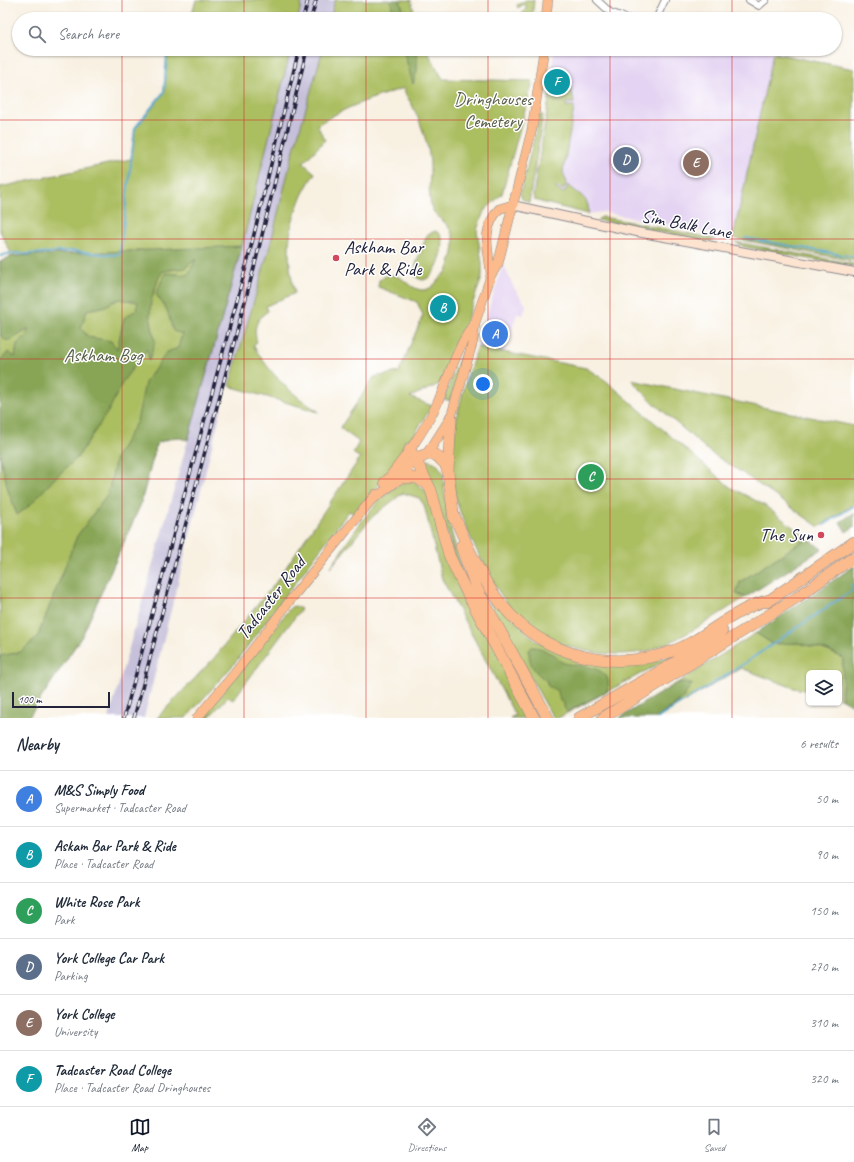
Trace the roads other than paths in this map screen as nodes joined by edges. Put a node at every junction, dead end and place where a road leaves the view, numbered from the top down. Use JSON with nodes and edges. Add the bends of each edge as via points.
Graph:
{"nodes":[{"id":1,"x":548,"y":0,"type":"edge"},
{"id":2,"x":597,"y":0,"type":"edge"},
{"id":3,"x":665,"y":0,"type":"edge"},
{"id":4,"x":749,"y":0,"type":"edge"},
{"id":5,"x":766,"y":0,"type":"edge"},
{"id":6,"x":759,"y":6,"type":"junction"},
{"id":7,"x":547,"y":12,"type":"edge"},
{"id":8,"x":610,"y":12,"type":"edge"},
{"id":9,"x":659,"y":12,"type":"edge"},
{"id":10,"x":759,"y":12,"type":"edge"},
{"id":11,"x":543,"y":56,"type":"edge"},
{"id":12,"x":512,"y":205,"type":"junction"},
{"id":13,"x":854,"y":272,"type":"edge"},
{"id":14,"x":491,"y":275,"type":"junction"},
{"id":15,"x":475,"y":323,"type":"junction"},
{"id":16,"x":451,"y":417,"type":"junction"},
{"id":17,"x":417,"y":456,"type":"junction"},
{"id":18,"x":448,"y":472,"type":"junction"},
{"id":19,"x":403,"y":478,"type":"junction"},
{"id":20,"x":385,"y":482,"type":"joint"},
{"id":21,"x":430,"y":486,"type":"junction"},
{"id":22,"x":372,"y":500,"type":"junction"},
{"id":23,"x":453,"y":513,"type":"junction"},
{"id":24,"x":854,"y":542,"type":"edge"},
{"id":25,"x":854,"y":558,"type":"edge"},
{"id":26,"x":772,"y":599,"type":"junction"},
{"id":27,"x":580,"y":717,"type":"edge"},
{"id":28,"x":197,"y":718,"type":"edge"},
{"id":29,"x":534,"y":718,"type":"edge"},
{"id":30,"x":548,"y":718,"type":"edge"},
{"id":31,"x":603,"y":718,"type":"edge"}],
"edges":[{"from":1,"to":7,"type":"main road"},
{"from":2,"to":8,"type":"street"},
{"from":3,"to":9,"type":"street"},
{"from":4,"to":6,"type":"street"},
{"from":5,"to":6,"type":"street"},
{"from":6,"to":10,"type":"street"},
{"from":11,"to":12,"type":"main road","via":[[532,129]]},
{"from":12,"to":13,"type":"street","name":"Sim Balk Lane","via":[[637,232]]},
{"from":12,"to":14,"type":"main road","name":"Tadcaster Road","via":[[498,264]]},
{"from":12,"to":14,"type":"main road","name":"Tadcaster Road","via":[[499,209],[487,230]]},
{"from":14,"to":15,"type":"main road","name":"Tadcaster Road"},
{"from":15,"to":16,"type":"main road","name":"Tadcaster Road","via":[[473,341]]},
{"from":15,"to":17,"type":"main road","name":"Tadcaster Road","via":[[464,337]]},
{"from":16,"to":17,"type":"main road","name":"Tadcaster Road"},
{"from":16,"to":18,"type":"highway"},
{"from":17,"to":18,"type":"highway","via":[[436,455]]},
{"from":17,"to":19,"type":"main road","name":"Tadcaster Road"},
{"from":17,"to":20,"type":"highway","via":[[399,474]]},
{"from":17,"to":21,"type":"highway"},
{"from":18,"to":23,"type":"highway"},
{"from":19,"to":21,"type":"highway","via":[[417,478]]},
{"from":19,"to":22,"type":"main road","name":"Tadcaster Road"},
{"from":20,"to":22,"type":"main road","name":"Tadcaster Road"},
{"from":21,"to":29,"type":"highway","via":[[452,561]]},
{"from":22,"to":28,"type":"main road","name":"Tadcaster Road"},
{"from":23,"to":26,"type":"highway","via":[[479,571],[503,607],[544,642],[574,655],[601,661],[642,660],[692,642],[751,606]]},
{"from":23,"to":30,"type":"highway","via":[[458,539],[476,586]]},
{"from":24,"to":26,"type":"highway"},
{"from":25,"to":31,"type":"highway","via":[[790,602]]},
{"from":26,"to":27,"type":"highway","via":[[676,662]]}]}
